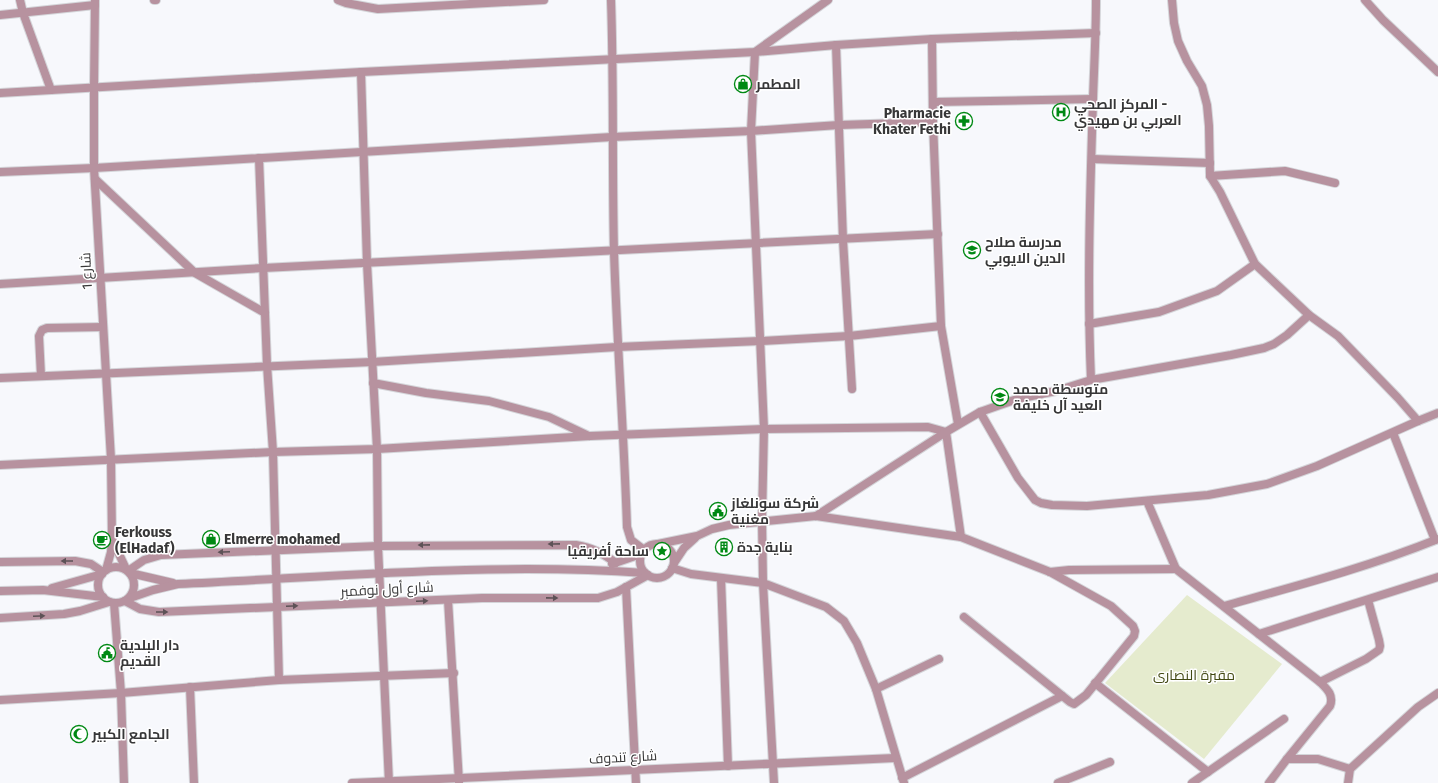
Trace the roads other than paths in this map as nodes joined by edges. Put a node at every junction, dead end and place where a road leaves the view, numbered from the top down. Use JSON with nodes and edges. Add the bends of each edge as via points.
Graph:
{"nodes":[{"id":1,"x":20,"y":0,"type":"edge"},
{"id":2,"x":338,"y":0,"type":"edge"},
{"id":3,"x":544,"y":0,"type":"edge"},
{"id":4,"x":611,"y":0,"type":"edge"},
{"id":5,"x":828,"y":0,"type":"edge"},
{"id":6,"x":1096,"y":0,"type":"edge"},
{"id":7,"x":1172,"y":0,"type":"edge"},
{"id":8,"x":1365,"y":0,"type":"edge"},
{"id":9,"x":95,"y":3,"type":"edge"},
{"id":10,"x":23,"y":12,"type":"junction"},
{"id":11,"x":0,"y":15,"type":"edge"},
{"id":12,"x":1096,"y":33,"type":"junction"},
{"id":13,"x":932,"y":39,"type":"junction"},
{"id":14,"x":836,"y":45,"type":"junction"},
{"id":15,"x":755,"y":52,"type":"junction"},
{"id":16,"x":613,"y":59,"type":"junction"},
{"id":17,"x":361,"y":72,"type":"junction"},
{"id":18,"x":1438,"y":72,"type":"edge"},
{"id":19,"x":94,"y":88,"type":"junction"},
{"id":20,"x":52,"y":90,"type":"junction"},
{"id":21,"x":0,"y":93,"type":"edge"},
{"id":22,"x":1093,"y":99,"type":"junction"},
{"id":23,"x":933,"y":102,"type":"junction"},
{"id":24,"x":933,"y":122,"type":"junction"},
{"id":25,"x":839,"y":125,"type":"junction"},
{"id":26,"x":751,"y":131,"type":"junction"},
{"id":27,"x":612,"y":137,"type":"junction"},
{"id":28,"x":364,"y":152,"type":"junction"},
{"id":29,"x":259,"y":158,"type":"junction"},
{"id":30,"x":1092,"y":159,"type":"junction"},
{"id":31,"x":1210,"y":163,"type":"junction"},
{"id":32,"x":94,"y":168,"type":"junction"},
{"id":33,"x":0,"y":172,"type":"edge"},
{"id":34,"x":1210,"y":176,"type":"junction"},
{"id":35,"x":95,"y":179,"type":"junction"},
{"id":36,"x":1335,"y":183,"type":"dead end"},
{"id":37,"x":938,"y":234,"type":"junction"},
{"id":38,"x":843,"y":240,"type":"junction"},
{"id":39,"x":757,"y":244,"type":"junction"},
{"id":40,"x":614,"y":250,"type":"junction"},
{"id":41,"x":367,"y":263,"type":"junction"},
{"id":42,"x":1255,"y":264,"type":"junction"},
{"id":43,"x":263,"y":268,"type":"junction"},
{"id":44,"x":195,"y":273,"type":"junction"},
{"id":45,"x":100,"y":278,"type":"junction"},
{"id":46,"x":0,"y":284,"type":"edge"},
{"id":47,"x":265,"y":313,"type":"junction"},
{"id":48,"x":1309,"y":315,"type":"junction"},
{"id":49,"x":1089,"y":324,"type":"junction"},
{"id":50,"x":941,"y":326,"type":"junction"},
{"id":51,"x":103,"y":327,"type":"junction"},
{"id":52,"x":849,"y":336,"type":"junction"},
{"id":53,"x":760,"y":341,"type":"junction"},
{"id":54,"x":617,"y":348,"type":"junction"},
{"id":55,"x":372,"y":362,"type":"junction"},
{"id":56,"x":267,"y":365,"type":"junction"},
{"id":57,"x":106,"y":373,"type":"junction"},
{"id":58,"x":40,"y":376,"type":"junction"},
{"id":59,"x":0,"y":378,"type":"edge"},
{"id":60,"x":1091,"y":380,"type":"junction"},
{"id":61,"x":373,"y":384,"type":"junction"},
{"id":62,"x":852,"y":389,"type":"dead end"},
{"id":63,"x":980,"y":412,"type":"junction"},
{"id":64,"x":1438,"y":413,"type":"edge"},
{"id":65,"x":1418,"y":421,"type":"junction"},
{"id":66,"x":958,"y":424,"type":"junction"},
{"id":67,"x":764,"y":429,"type":"junction"},
{"id":68,"x":946,"y":432,"type":"junction"},
{"id":69,"x":1392,"y":433,"type":"junction"},
{"id":70,"x":590,"y":436,"type":"junction"},
{"id":71,"x":623,"y":436,"type":"junction"},
{"id":72,"x":377,"y":449,"type":"junction"},
{"id":73,"x":272,"y":452,"type":"junction"},
{"id":74,"x":110,"y":459,"type":"junction"},
{"id":75,"x":0,"y":465,"type":"edge"},
{"id":76,"x":1147,"y":501,"type":"junction"},
{"id":77,"x":816,"y":516,"type":"junction"},
{"id":78,"x":762,"y":520,"type":"junction"},
{"id":79,"x":697,"y":536,"type":"junction"},
{"id":80,"x":961,"y":537,"type":"junction"},
{"id":81,"x":1437,"y":539,"type":"edge"},
{"id":82,"x":112,"y":540,"type":"junction"},
{"id":83,"x":658,"y":544,"type":"junction"},
{"id":84,"x":378,"y":546,"type":"junction"},
{"id":85,"x":275,"y":550,"type":"junction"},
{"id":86,"x":642,"y":552,"type":"junction"},
{"id":87,"x":0,"y":562,"type":"edge"},
{"id":88,"x":616,"y":563,"type":"junction"},
{"id":89,"x":673,"y":566,"type":"junction"},
{"id":90,"x":596,"y":569,"type":"junction"},
{"id":91,"x":1176,"y":569,"type":"junction"},
{"id":92,"x":128,"y":571,"type":"junction"},
{"id":93,"x":104,"y":572,"type":"junction"},
{"id":94,"x":1050,"y":572,"type":"junction"},
{"id":95,"x":380,"y":574,"type":"junction"},
{"id":96,"x":646,"y":574,"type":"junction"},
{"id":97,"x":1438,"y":577,"type":"edge"},
{"id":98,"x":721,"y":578,"type":"junction"},
{"id":99,"x":275,"y":580,"type":"junction"},
{"id":100,"x":763,"y":583,"type":"junction"},
{"id":101,"x":178,"y":584,"type":"junction"},
{"id":102,"x":626,"y":587,"type":"junction"},
{"id":103,"x":43,"y":590,"type":"junction"},
{"id":104,"x":0,"y":591,"type":"edge"},
{"id":105,"x":127,"y":600,"type":"junction"},
{"id":106,"x":448,"y":600,"type":"junction"},
{"id":107,"x":1368,"y":600,"type":"junction"},
{"id":108,"x":109,"y":601,"type":"junction"},
{"id":109,"x":382,"y":603,"type":"junction"},
{"id":110,"x":1224,"y":606,"type":"junction"},
{"id":111,"x":277,"y":607,"type":"junction"},
{"id":112,"x":964,"y":617,"type":"dead end"},
{"id":113,"x":0,"y":618,"type":"edge"},
{"id":114,"x":1259,"y":634,"type":"junction"},
{"id":115,"x":939,"y":659,"type":"dead end"},
{"id":116,"x":454,"y":673,"type":"junction"},
{"id":117,"x":384,"y":676,"type":"junction"},
{"id":118,"x":279,"y":680,"type":"junction"},
{"id":119,"x":1320,"y":682,"type":"junction"},
{"id":120,"x":1095,"y":683,"type":"junction"},
{"id":121,"x":190,"y":687,"type":"junction"},
{"id":122,"x":876,"y":690,"type":"junction"},
{"id":123,"x":121,"y":693,"type":"junction"},
{"id":124,"x":1438,"y":693,"type":"edge"},
{"id":125,"x":1062,"y":696,"type":"junction"},
{"id":126,"x":0,"y":700,"type":"edge"},
{"id":127,"x":1284,"y":719,"type":"dead end"},
{"id":128,"x":895,"y":758,"type":"junction"},
{"id":129,"x":1287,"y":759,"type":"junction"},
{"id":130,"x":1110,"y":762,"type":"dead end"},
{"id":131,"x":774,"y":763,"type":"junction"},
{"id":132,"x":728,"y":766,"type":"junction"},
{"id":133,"x":636,"y":769,"type":"junction"},
{"id":134,"x":1350,"y":769,"type":"junction"},
{"id":135,"x":1208,"y":772,"type":"junction"},
{"id":136,"x":459,"y":780,"type":"edge"},
{"id":137,"x":903,"y":781,"type":"edge"},
{"id":138,"x":389,"y":782,"type":"edge"},
{"id":139,"x":124,"y":783,"type":"edge"},
{"id":140,"x":194,"y":783,"type":"edge"},
{"id":141,"x":352,"y":783,"type":"edge"},
{"id":142,"x":636,"y":783,"type":"edge"},
{"id":143,"x":774,"y":783,"type":"edge"},
{"id":144,"x":1058,"y":783,"type":"edge"},
{"id":145,"x":1192,"y":783,"type":"edge"},
{"id":146,"x":1269,"y":783,"type":"edge"},
{"id":147,"x":1348,"y":783,"type":"edge"}],
"edges":[{"from":1,"to":10,"type":"street"},
{"from":2,"to":3,"type":"street","via":[[378,9]]},
{"from":4,"to":16,"type":"street"},
{"from":5,"to":15,"type":"street"},
{"from":6,"to":12,"type":"street"},
{"from":7,"to":31,"type":"street","via":[[1178,41],[1202,86],[1207,105]]},
{"from":8,"to":18,"type":"street"},
{"from":9,"to":10,"type":"street"},
{"from":9,"to":19,"type":"street","name":"شارع 1"},
{"from":10,"to":11,"type":"street"},
{"from":10,"to":20,"type":"street"},
{"from":12,"to":13,"type":"street"},
{"from":12,"to":22,"type":"street"},
{"from":13,"to":14,"type":"street"},
{"from":13,"to":23,"type":"street"},
{"from":14,"to":15,"type":"street"},
{"from":14,"to":25,"type":"street"},
{"from":15,"to":16,"type":"street"},
{"from":15,"to":26,"type":"street"},
{"from":16,"to":17,"type":"street"},
{"from":16,"to":27,"type":"street"},
{"from":17,"to":19,"type":"street"},
{"from":17,"to":28,"type":"street"},
{"from":19,"to":20,"type":"street"},
{"from":19,"to":32,"type":"street","name":"شارع 1"},
{"from":20,"to":21,"type":"street"},
{"from":22,"to":23,"type":"street"},
{"from":22,"to":30,"type":"street"},
{"from":23,"to":24,"type":"street"},
{"from":24,"to":25,"type":"street"},
{"from":24,"to":37,"type":"street"},
{"from":25,"to":26,"type":"street"},
{"from":25,"to":38,"type":"street"},
{"from":26,"to":27,"type":"street"},
{"from":26,"to":39,"type":"street"},
{"from":27,"to":28,"type":"street"},
{"from":27,"to":40,"type":"street"},
{"from":28,"to":29,"type":"street"},
{"from":28,"to":41,"type":"street"},
{"from":29,"to":32,"type":"street"},
{"from":29,"to":43,"type":"street"},
{"from":30,"to":31,"type":"street"},
{"from":30,"to":49,"type":"street"},
{"from":31,"to":34,"type":"street"},
{"from":32,"to":33,"type":"street"},
{"from":32,"to":35,"type":"street","name":"شارع 1"},
{"from":34,"to":36,"type":"street","via":[[1285,171]]},
{"from":34,"to":42,"type":"street"},
{"from":35,"to":44,"type":"street"},
{"from":35,"to":45,"type":"street","name":"شارع 1"},
{"from":37,"to":38,"type":"street"},
{"from":37,"to":50,"type":"street"},
{"from":38,"to":39,"type":"street"},
{"from":38,"to":52,"type":"street"},
{"from":39,"to":40,"type":"street"},
{"from":39,"to":53,"type":"street"},
{"from":40,"to":41,"type":"street"},
{"from":40,"to":54,"type":"street"},
{"from":41,"to":43,"type":"street"},
{"from":41,"to":55,"type":"street"},
{"from":42,"to":48,"type":"street"},
{"from":42,"to":49,"type":"street","via":[[1217,291],[1159,312]]},
{"from":43,"to":44,"type":"street"},
{"from":43,"to":47,"type":"street"},
{"from":44,"to":45,"type":"street"},
{"from":44,"to":47,"type":"street"},
{"from":45,"to":46,"type":"street"},
{"from":45,"to":51,"type":"street","name":"شارع 1"},
{"from":47,"to":56,"type":"street"},
{"from":48,"to":60,"type":"street","via":[[1287,335],[1264,348]]},
{"from":48,"to":65,"type":"street","via":[[1338,336]]},
{"from":49,"to":60,"type":"street"},
{"from":50,"to":52,"type":"street"},
{"from":50,"to":66,"type":"street"},
{"from":51,"to":57,"type":"street","name":"شارع 1"},
{"from":51,"to":58,"type":"street","via":[[42,330],[39,336]]},
{"from":52,"to":53,"type":"street"},
{"from":52,"to":62,"type":"street"},
{"from":53,"to":54,"type":"street"},
{"from":53,"to":67,"type":"street"},
{"from":54,"to":55,"type":"street"},
{"from":54,"to":71,"type":"street"},
{"from":55,"to":56,"type":"street"},
{"from":55,"to":61,"type":"street"},
{"from":56,"to":57,"type":"street"},
{"from":56,"to":73,"type":"street"},
{"from":57,"to":58,"type":"street"},
{"from":57,"to":74,"type":"street","name":"شارع 1"},
{"from":58,"to":59,"type":"street"},
{"from":60,"to":63,"type":"street","via":[[1017,399]]},
{"from":61,"to":70,"type":"street","via":[[489,401],[550,417]]},
{"from":61,"to":72,"type":"street"},
{"from":63,"to":66,"type":"street"},
{"from":63,"to":76,"type":"street","via":[[1018,478],[1035,500],[1052,505],[1087,506]]},
{"from":64,"to":65,"type":"street"},
{"from":65,"to":69,"type":"street"},
{"from":66,"to":68,"type":"street"},
{"from":67,"to":68,"type":"street","via":[[928,427]]},
{"from":67,"to":71,"type":"street"},
{"from":67,"to":78,"type":"street"},
{"from":68,"to":77,"type":"street"},
{"from":68,"to":80,"type":"street"},
{"from":69,"to":76,"type":"street","via":[[1317,466],[1267,484],[1208,495]]},
{"from":69,"to":81,"type":"street"},
{"from":70,"to":71,"type":"street"},
{"from":70,"to":72,"type":"street"},
{"from":71,"to":86,"type":"street","via":[[627,532]]},
{"from":72,"to":73,"type":"street"},
{"from":72,"to":84,"type":"street"},
{"from":73,"to":74,"type":"street"},
{"from":73,"to":85,"type":"street"},
{"from":74,"to":75,"type":"street"},
{"from":74,"to":82,"type":"street","name":"شارع 1"},
{"from":76,"to":91,"type":"street"},
{"from":77,"to":78,"type":"street"},
{"from":77,"to":80,"type":"street"},
{"from":78,"to":79,"type":"street","via":[[729,525]]},
{"from":78,"to":100,"type":"street"},
{"from":79,"to":83,"type":"street"},
{"from":79,"to":89,"type":"street","via":[[684,548]]},
{"from":80,"to":94,"type":"street"},
{"from":81,"to":110,"type":"street","via":[[1314,581]]},
{"from":82,"to":92,"type":"street","name":"شارع 1"},
{"from":82,"to":93,"type":"street","name":"شارع 1"},
{"from":83,"to":86,"type":"street"},
{"from":83,"to":89,"type":"street","via":[[668,548]]},
{"from":84,"to":85,"type":"street"},
{"from":88,"to":84,"type":"street","one_way":true,"via":[[590,548],[576,545]]},
{"from":84,"to":95,"type":"street"},
{"from":85,"to":92,"type":"street","one_way":true,"via":[[161,555],[144,560]]},
{"from":85,"to":99,"type":"street"},
{"from":86,"to":88,"type":"street","name":"شارع أول نوفمبر"},
{"from":86,"to":96,"type":"street","via":[[640,564]]},
{"from":93,"to":87,"type":"street","one_way":true,"via":[[91,564],[75,561]]},
{"from":88,"to":90,"type":"street","name":"شارع أول نوفمبر"},
{"from":89,"to":96,"type":"street","via":[[661,577]]},
{"from":89,"to":98,"type":"street","via":[[691,574]]},
{"from":90,"to":95,"type":"street","name":"شارع أول نوفمبر"},
{"from":90,"to":96,"type":"street","name":"شارع أول نوفمبر"},
{"from":91,"to":94,"type":"street"},
{"from":91,"to":110,"type":"street"},
{"from":92,"to":93,"type":"street","via":[[116,567]]},
{"from":92,"to":101,"type":"street","name":"شارع أول نوفمبر"},
{"from":92,"to":105,"type":"street","via":[[135,588]]},
{"from":93,"to":103,"type":"street"},
{"from":93,"to":108,"type":"street","via":[[98,588]]},
{"from":94,"to":120,"type":"street","via":[[1111,606],[1133,626],[1134,636]]},
{"from":95,"to":99,"type":"street","name":"شارع أول نوفمبر"},
{"from":95,"to":109,"type":"street"},
{"from":96,"to":102,"type":"street","name":"شارع أول نوفمبر"},
{"from":97,"to":107,"type":"street"},
{"from":98,"to":100,"type":"street"},
{"from":98,"to":132,"type":"street"},
{"from":99,"to":101,"type":"street","name":"شارع أول نوفمبر"},
{"from":99,"to":111,"type":"street"},
{"from":100,"to":122,"type":"street","via":[[826,607],[844,621],[857,643]]},
{"from":100,"to":131,"type":"street"},
{"from":101,"to":105,"type":"street","name":"شارع أول نوفمبر"},
{"from":106,"to":102,"type":"street","name":"شارع أول نوفمبر","one_way":true,"via":[[598,598]]},
{"from":102,"to":133,"type":"street"},
{"from":103,"to":104,"type":"street"},
{"from":103,"to":108,"type":"street"},
{"from":105,"to":108,"type":"street"},
{"from":105,"to":111,"type":"street","name":"شارع أول نوفمبر","one_way":true,"via":[[140,609],[152,612]]},
{"from":109,"to":106,"type":"street","name":"شارع أول نوفمبر","one_way":true},
{"from":106,"to":116,"type":"street"},
{"from":107,"to":114,"type":"street"},
{"from":107,"to":119,"type":"street","via":[[1379,640],[1379,650]]},
{"from":113,"to":108,"type":"street","one_way":true,"via":[[72,613]]},
{"from":108,"to":123,"type":"street"},
{"from":111,"to":109,"type":"street","name":"شارع أول نوفمبر","one_way":true},
{"from":109,"to":117,"type":"street"},
{"from":110,"to":114,"type":"street"},
{"from":111,"to":118,"type":"street"},
{"from":112,"to":125,"type":"street"},
{"from":114,"to":119,"type":"street"},
{"from":115,"to":122,"type":"street"},
{"from":116,"to":117,"type":"street"},
{"from":116,"to":136,"type":"street"},
{"from":117,"to":118,"type":"street"},
{"from":117,"to":138,"type":"street"},
{"from":118,"to":121,"type":"street"},
{"from":119,"to":129,"type":"street","via":[[1332,696],[1330,706]]},
{"from":120,"to":125,"type":"street","via":[[1086,695],[1074,704]]},
{"from":120,"to":135,"type":"street"},
{"from":121,"to":123,"type":"street"},
{"from":121,"to":140,"type":"street"},
{"from":122,"to":128,"type":"street"},
{"from":123,"to":126,"type":"street"},
{"from":123,"to":139,"type":"street"},
{"from":124,"to":134,"type":"street","via":[[1418,706]]},
{"from":125,"to":137,"type":"street"},
{"from":127,"to":135,"type":"street"},
{"from":128,"to":131,"type":"street","name":"شارع تندوف"},
{"from":128,"to":137,"type":"street"},
{"from":129,"to":134,"type":"street","via":[[1318,759]]},
{"from":129,"to":146,"type":"street"},
{"from":130,"to":144,"type":"street"},
{"from":131,"to":132,"type":"street","name":"شارع تندوف"},
{"from":131,"to":143,"type":"street"},
{"from":132,"to":133,"type":"street","name":"شارع تندوف"},
{"from":133,"to":136,"type":"street","name":"شارع تندوف"},
{"from":133,"to":142,"type":"street"},
{"from":134,"to":147,"type":"street"},
{"from":135,"to":145,"type":"street"},
{"from":136,"to":138,"type":"street","name":"شارع تندوف"},
{"from":138,"to":141,"type":"street","name":"شارع تندوف"}]}
